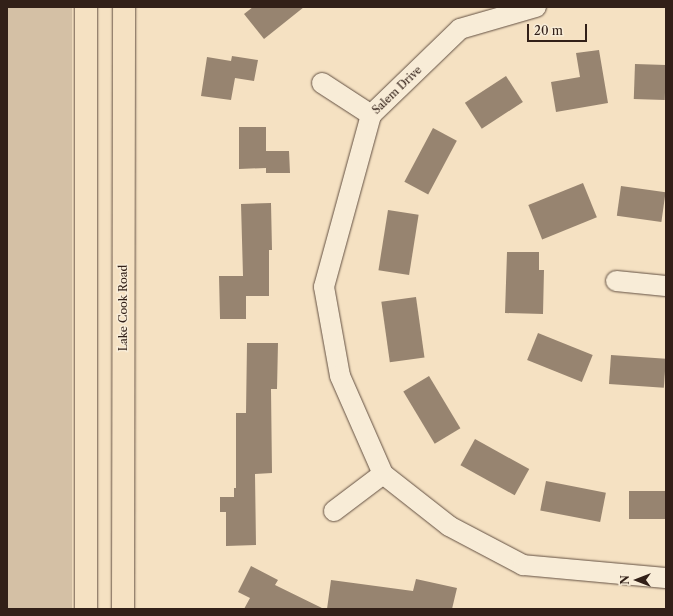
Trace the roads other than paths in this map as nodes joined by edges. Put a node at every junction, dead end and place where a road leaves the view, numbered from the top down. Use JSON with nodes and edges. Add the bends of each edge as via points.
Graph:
{"nodes":[{"id":1,"x":86,"y":7,"type":"edge"},
{"id":2,"x":124,"y":7,"type":"edge"},
{"id":3,"x":536,"y":7,"type":"edge"},
{"id":4,"x":322,"y":83,"type":"dead end"},
{"id":5,"x":371,"y":115,"type":"junction"},
{"id":6,"x":616,"y":281,"type":"dead end"},
{"id":7,"x":666,"y":286,"type":"edge"},
{"id":8,"x":383,"y":474,"type":"junction"},
{"id":9,"x":334,"y":510,"type":"dead end"},
{"id":10,"x":666,"y":578,"type":"edge"},
{"id":11,"x":86,"y":609,"type":"edge"},
{"id":12,"x":123,"y":609,"type":"edge"}],
"edges":[{"from":1,"to":11,"type":"main road"},
{"from":2,"to":12,"type":"main road","name":"Lake Cook Road"},
{"from":3,"to":5,"type":"street","name":"Salem Drive","via":[[460,29]]},
{"from":4,"to":5,"type":"street"},
{"from":5,"to":8,"type":"street","name":"Salem Drive","via":[[324,287],[340,376]]},
{"from":6,"to":7,"type":"street"},
{"from":8,"to":9,"type":"street"},
{"from":8,"to":10,"type":"street","via":[[449,526],[523,565]]}]}
